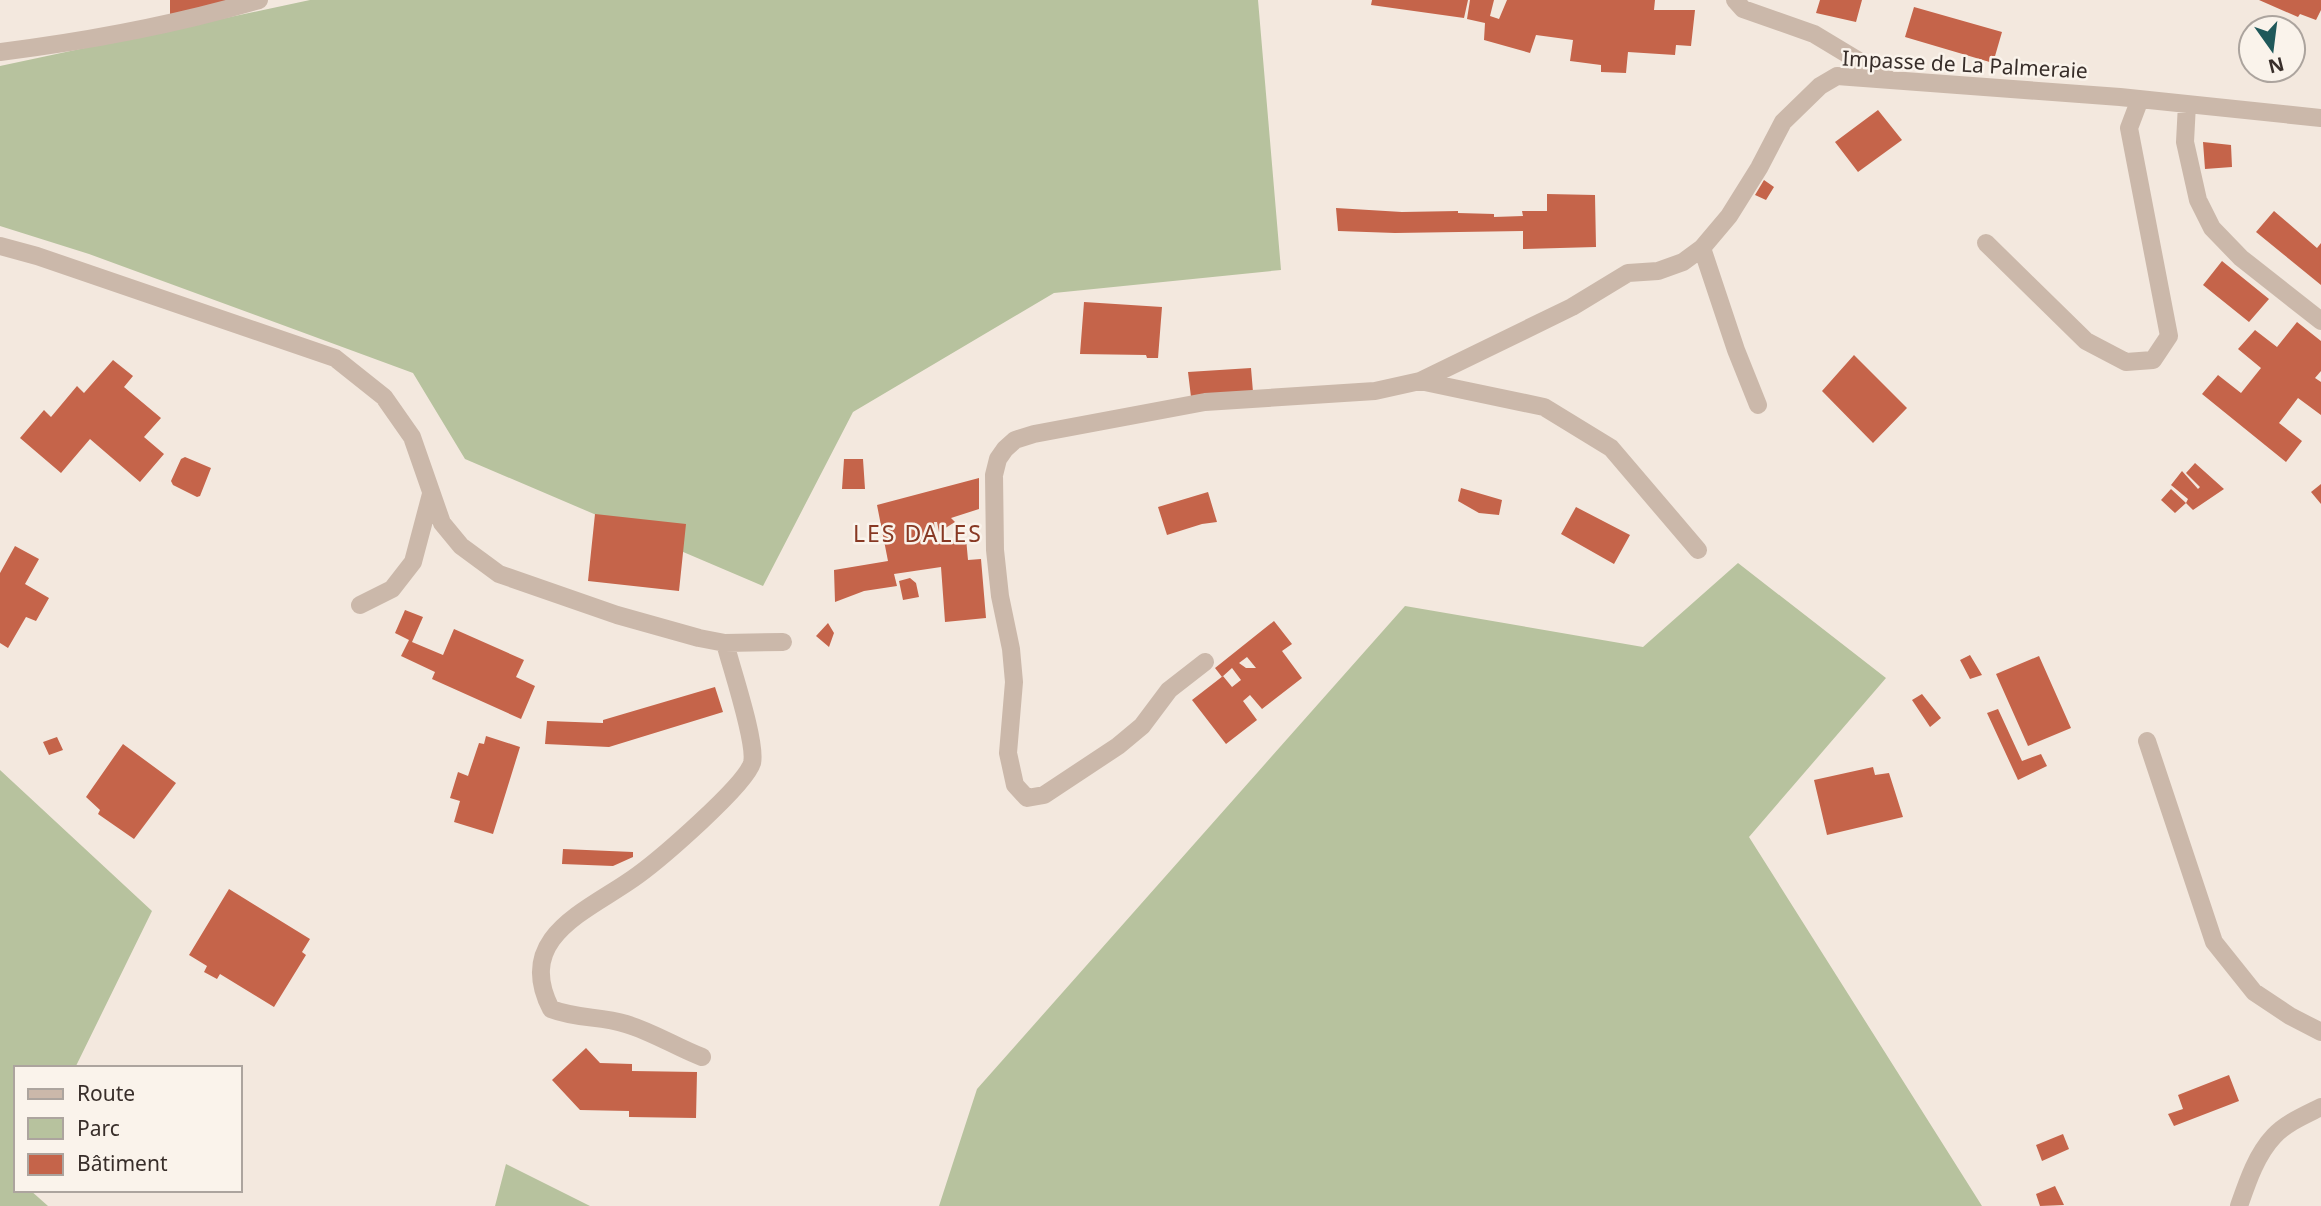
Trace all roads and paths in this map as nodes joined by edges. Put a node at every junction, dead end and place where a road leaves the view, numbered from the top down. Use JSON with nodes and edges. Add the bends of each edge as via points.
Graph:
{"nodes":[{"id":1,"x":259,"y":0,"type":"edge"},
{"id":2,"x":1735,"y":0,"type":"edge"},
{"id":3,"x":0,"y":52,"type":"edge"},
{"id":4,"x":1893,"y":81,"type":"junction"},
{"id":5,"x":2140,"y":99,"type":"junction"},
{"id":6,"x":2187,"y":104,"type":"junction"},
{"id":7,"x":2321,"y":118,"type":"edge"},
{"id":8,"x":1986,"y":243,"type":"dead end"},
{"id":9,"x":0,"y":246,"type":"edge"},
{"id":10,"x":1702,"y":248,"type":"junction"},
{"id":11,"x":2321,"y":321,"type":"edge"},
{"id":12,"x":1420,"y":381,"type":"junction"},
{"id":13,"x":1758,"y":405,"type":"dead end"},
{"id":14,"x":432,"y":491,"type":"junction"},
{"id":15,"x":1698,"y":550,"type":"dead end"},
{"id":16,"x":360,"y":605,"type":"dead end"},
{"id":17,"x":783,"y":642,"type":"dead end"},
{"id":18,"x":725,"y":643,"type":"junction"},
{"id":19,"x":1205,"y":662,"type":"dead end"},
{"id":20,"x":2147,"y":741,"type":"dead end"},
{"id":21,"x":2321,"y":1032,"type":"edge"},
{"id":22,"x":702,"y":1057,"type":"dead end"},
{"id":23,"x":2321,"y":1107,"type":"edge"},
{"id":24,"x":2239,"y":1206,"type":"edge"}],
"edges":[{"from":1,"to":3,"type":"street","via":[[108,36]]},
{"from":2,"to":4,"type":"street","via":[[1744,9],[1814,34]]},
{"from":4,"to":5,"type":"street","name":"Impasse de La Palmeraie"},
{"from":4,"to":10,"type":"street","name":"Impasse de La Palmeraie","via":[[1837,76],[1820,86],[1783,122],[1759,168]]},
{"from":5,"to":6,"type":"street","name":"Impasse de La Palmeraie"},
{"from":5,"to":8,"type":"street","via":[[2129,128],[2169,336],[2153,360],[2126,362],[2086,341]]},
{"from":6,"to":7,"type":"street","name":"Impasse de La Palmeraie"},
{"from":6,"to":11,"type":"street","via":[[2185,142],[2198,200],[2212,228],[2241,258]]},
{"from":9,"to":14,"type":"street","via":[[335,358],[384,397],[412,437]]},
{"from":10,"to":12,"type":"street","name":"Impasse de La Palmeraie","via":[[1683,262],[1658,271],[1628,273],[1572,307]]},
{"from":10,"to":13,"type":"street","via":[[1735,351]]},
{"from":12,"to":15,"type":"street","via":[[1544,407],[1611,448]]},
{"from":12,"to":19,"type":"street","name":"Impasse de La Palmeraie","via":[[1375,391],[1205,402],[1034,434],[1005,449],[994,475],[996,562],[1014,682],[1008,753],[1015,785],[1027,798],[1044,796],[1118,746],[1142,726],[1169,690]]},
{"from":14,"to":16,"type":"street","via":[[413,562],[392,589]]},
{"from":14,"to":18,"type":"street","via":[[442,523],[461,546],[499,573],[617,615]]},
{"from":17,"to":18,"type":"street"},
{"from":18,"to":22,"type":"street","via":[[751,741],[752,763],[722,801],[638,875],[568,920],[547,947],[540,968],[542,992],[551,1009],[623,1023]]},
{"from":20,"to":21,"type":"street","via":[[2214,942],[2254,992]]},
{"from":23,"to":24,"type":"street","via":[[2274,1136],[2251,1172]]}]}
